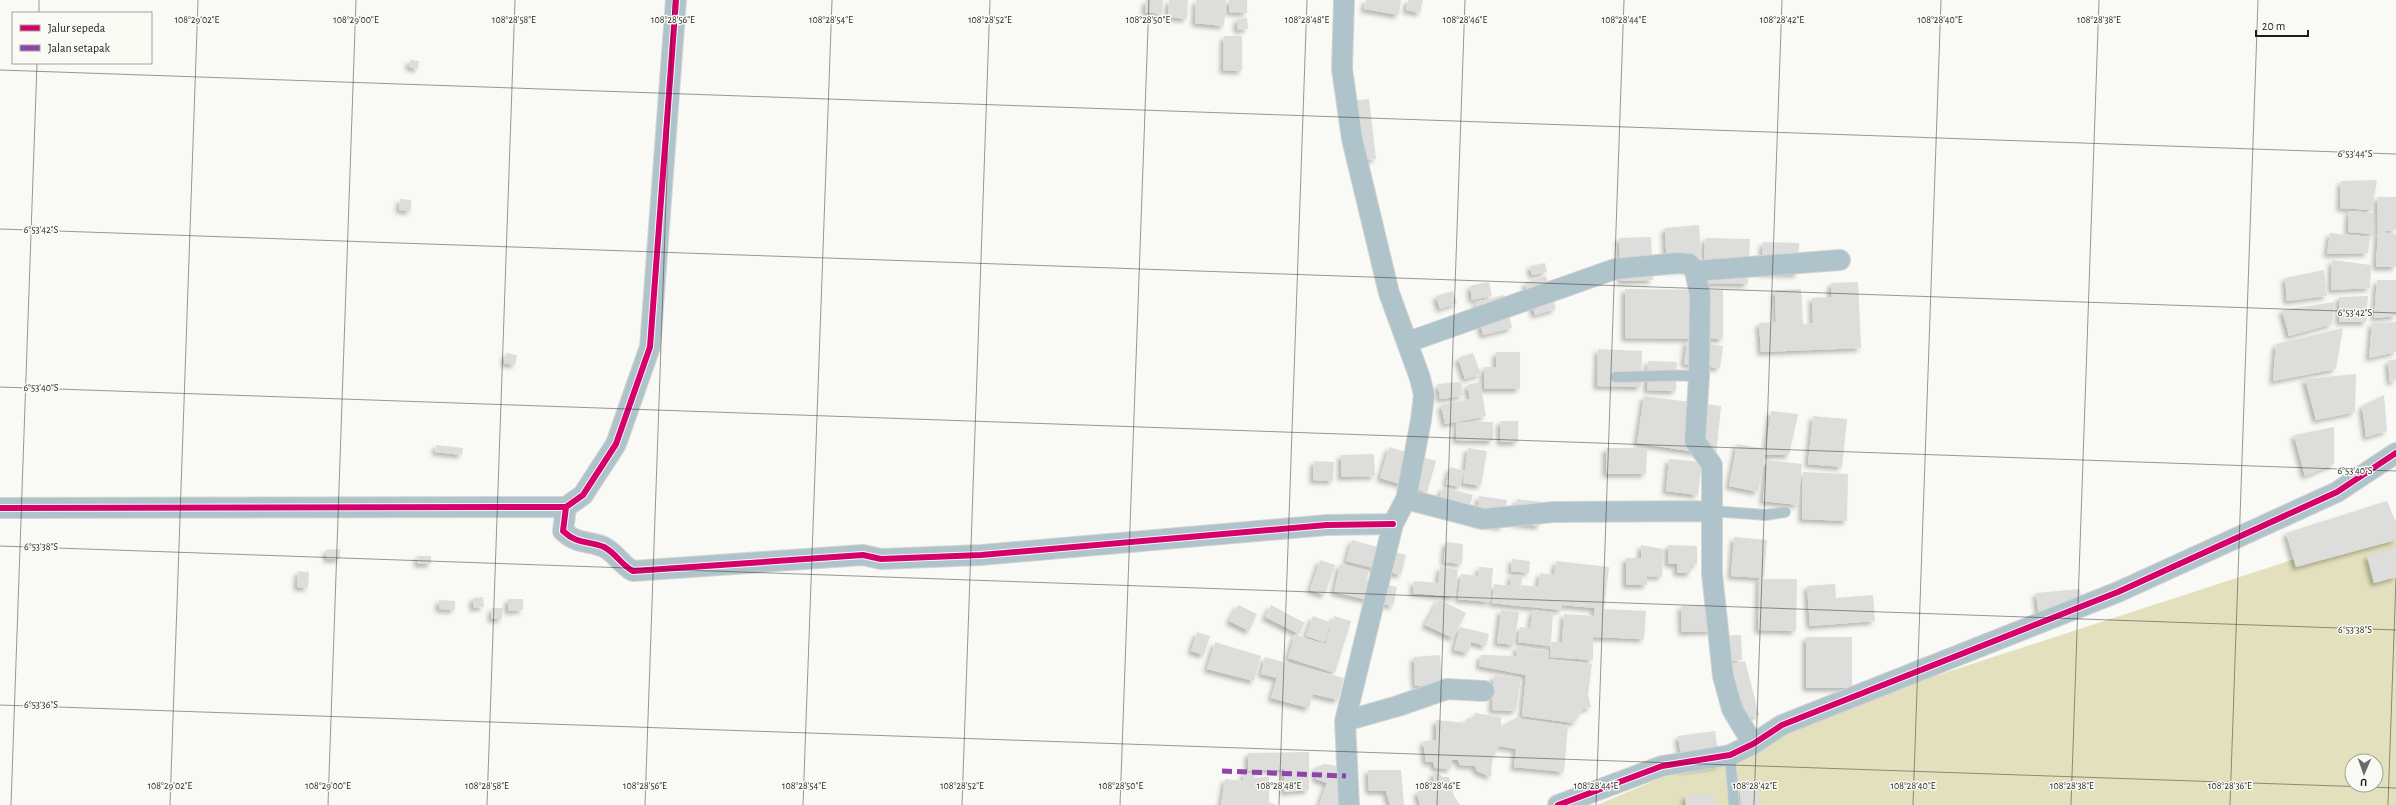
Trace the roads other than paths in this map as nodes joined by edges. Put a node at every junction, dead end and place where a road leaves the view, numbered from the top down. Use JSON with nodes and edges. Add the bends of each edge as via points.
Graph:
{"nodes":[{"id":1,"x":676,"y":0,"type":"edge"},
{"id":2,"x":1344,"y":0,"type":"edge"},
{"id":3,"x":1840,"y":260,"type":"dead end"},
{"id":4,"x":1695,"y":271,"type":"junction"},
{"id":5,"x":1408,"y":342,"type":"junction"},
{"id":6,"x":1699,"y":376,"type":"junction"},
{"id":7,"x":1616,"y":377,"type":"dead end"},
{"id":8,"x":2396,"y":453,"type":"edge"},
{"id":9,"x":1406,"y":499,"type":"junction"},
{"id":10,"x":566,"y":507,"type":"junction"},
{"id":11,"x":0,"y":508,"type":"edge"},
{"id":12,"x":1712,"y":511,"type":"junction"},
{"id":13,"x":1785,"y":512,"type":"dead end"},
{"id":14,"x":1393,"y":524,"type":"junction"},
{"id":15,"x":1484,"y":691,"type":"dead end"},
{"id":16,"x":1345,"y":720,"type":"junction"},
{"id":17,"x":1753,"y":744,"type":"junction"},
{"id":18,"x":1730,"y":755,"type":"junction"},
{"id":19,"x":1349,"y":805,"type":"edge"},
{"id":20,"x":1558,"y":805,"type":"edge"},
{"id":21,"x":1734,"y":805,"type":"edge"}],
"edges":[{"from":1,"to":10,"type":"street","via":[[650,347],[616,444],[583,495]]},
{"from":2,"to":5,"type":"street","via":[[1342,69],[1352,139],[1389,293]]},
{"from":3,"to":4,"type":"street"},
{"from":4,"to":5,"type":"street","via":[[1689,264],[1678,263],[1615,269]]},
{"from":4,"to":6,"type":"street","via":[[1700,295]]},
{"from":5,"to":9,"type":"street","via":[[1424,395]]},
{"from":6,"to":7,"type":"lane","via":[[1669,374],[1653,377]]},
{"from":6,"to":12,"type":"street","via":[[1696,441],[1712,465]]},
{"from":8,"to":17,"type":"street","via":[[2337,492],[2118,592],[1782,725]]},
{"from":9,"to":12,"type":"street","via":[[1483,519],[1554,512]]},
{"from":9,"to":14,"type":"street"},
{"from":10,"to":11,"type":"street"},
{"from":10,"to":14,"type":"street","via":[[563,531],[572,540],[603,547],[633,571],[863,555],[881,559],[981,555],[1327,525]]},
{"from":12,"to":13,"type":"lane","via":[[1766,515]]},
{"from":12,"to":17,"type":"street","via":[[1712,574],[1723,676],[1732,709]]},
{"from":14,"to":16,"type":"street"},
{"from":15,"to":16,"type":"street","via":[[1447,689],[1398,706]]},
{"from":16,"to":19,"type":"street"},
{"from":17,"to":18,"type":"street"},
{"from":18,"to":20,"type":"street","via":[[1662,766]]},
{"from":18,"to":21,"type":"lane"}]}
